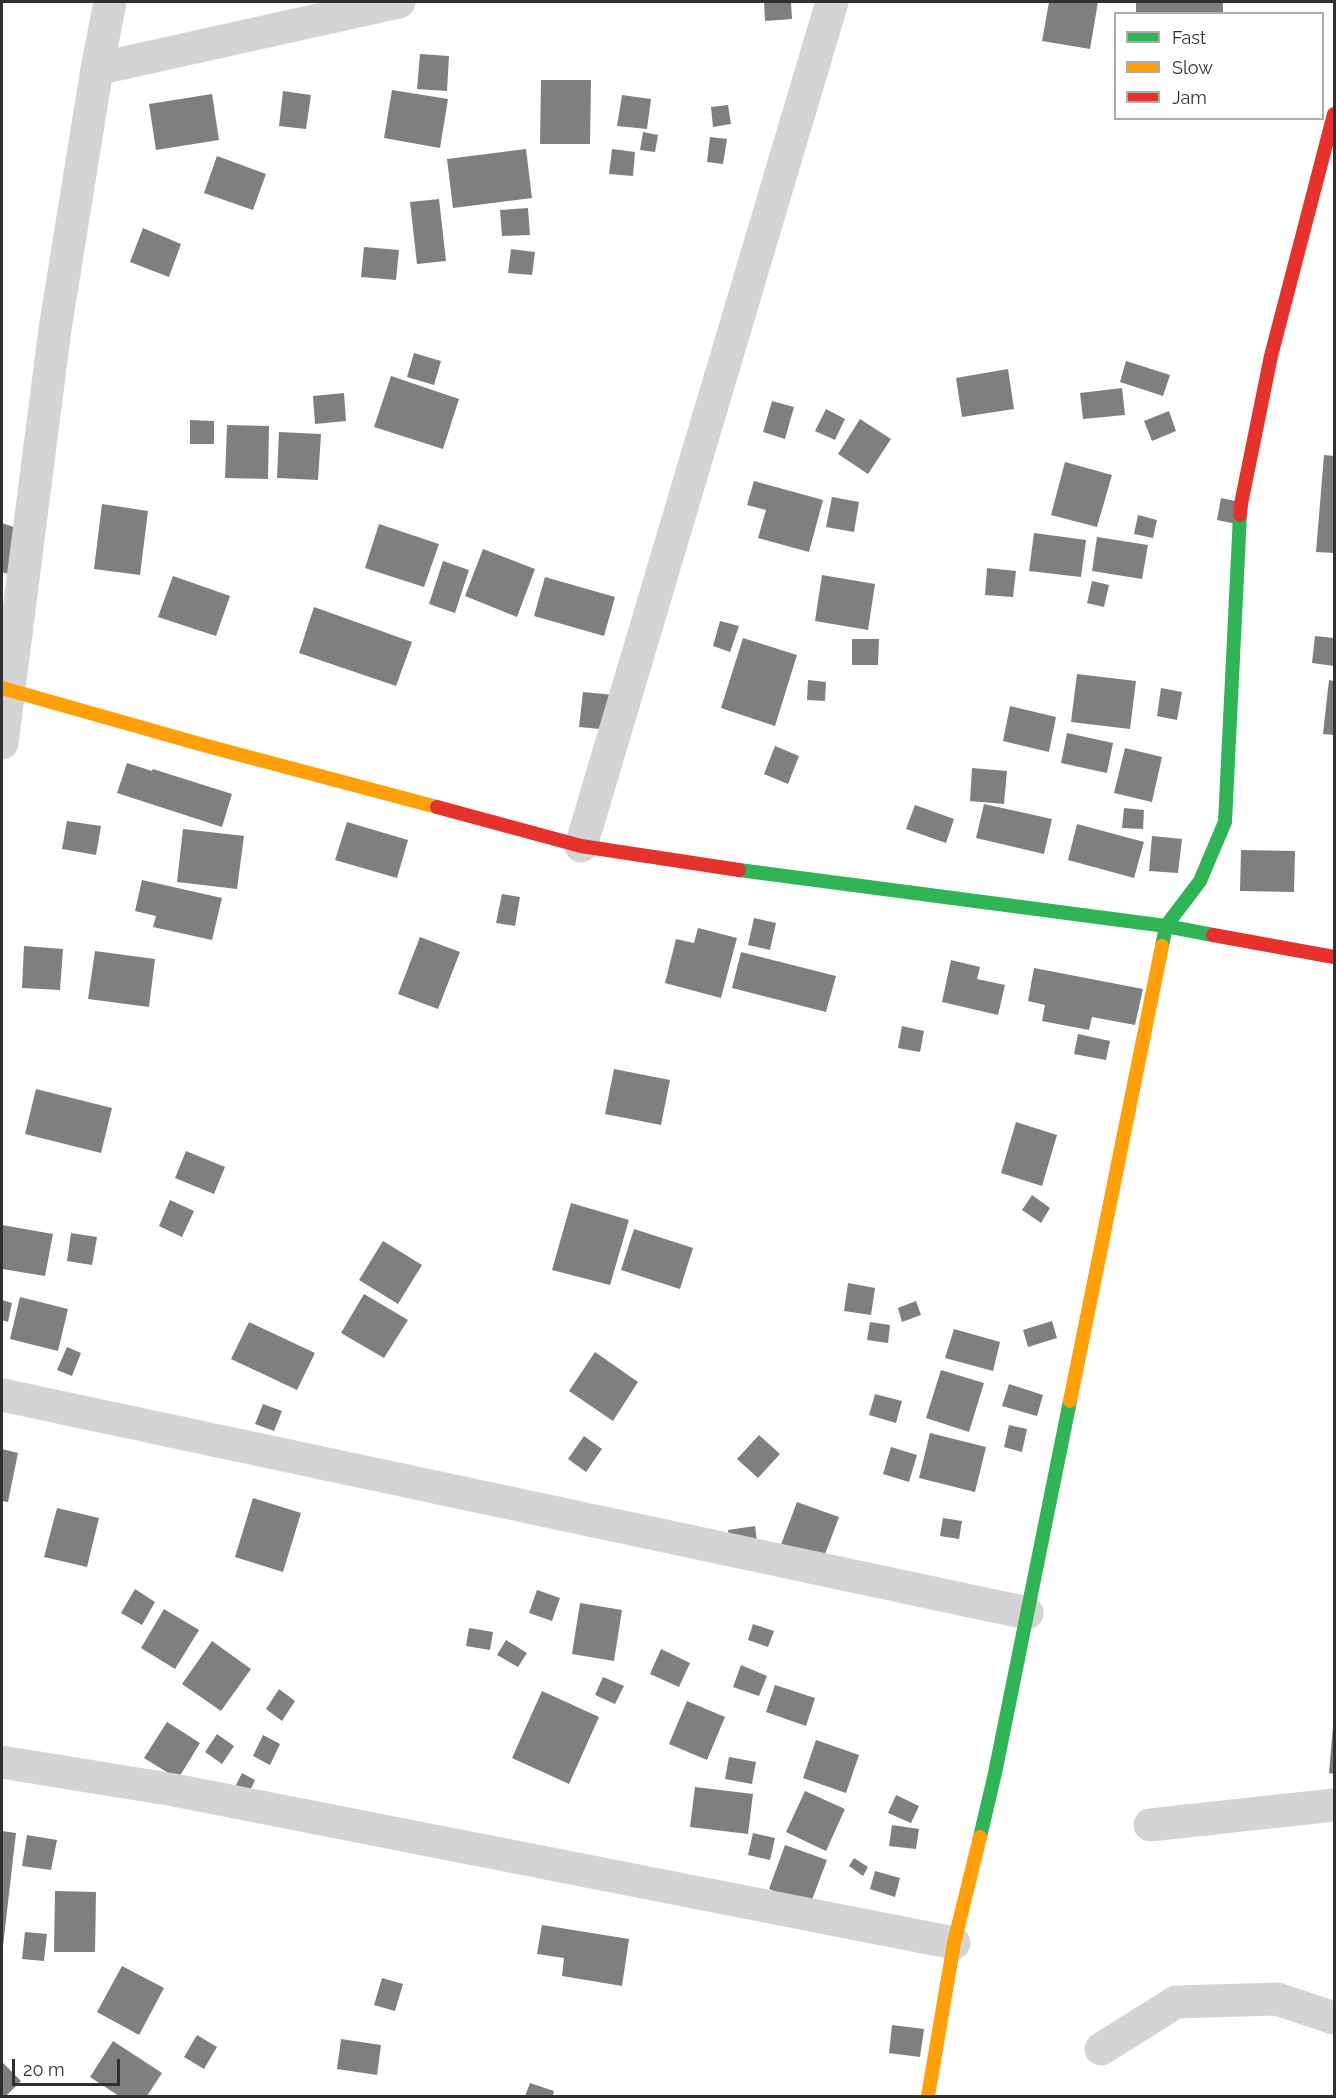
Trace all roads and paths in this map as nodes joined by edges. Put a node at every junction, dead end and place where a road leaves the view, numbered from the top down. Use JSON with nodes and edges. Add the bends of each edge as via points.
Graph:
{"nodes":[{"id":1,"x":110,"y":2,"type":"edge"},
{"id":2,"x":399,"y":2,"type":"edge"},
{"id":3,"x":832,"y":2,"type":"edge"},
{"id":4,"x":97,"y":69,"type":"junction"},
{"id":5,"x":1335,"y":114,"type":"edge"},
{"id":6,"x":5,"y":689,"type":"edge"},
{"id":7,"x":2,"y":742,"type":"edge"},
{"id":8,"x":581,"y":846,"type":"junction"},
{"id":9,"x":1166,"y":926,"type":"junction"},
{"id":10,"x":1335,"y":957,"type":"edge"},
{"id":11,"x":2,"y":1395,"type":"edge"},
{"id":12,"x":1027,"y":1613,"type":"junction"},
{"id":13,"x":2,"y":1762,"type":"edge"},
{"id":14,"x":1335,"y":1805,"type":"edge"},
{"id":15,"x":1150,"y":1825,"type":"dead end"},
{"id":16,"x":954,"y":1942,"type":"junction"},
{"id":17,"x":1335,"y":2018,"type":"edge"},
{"id":18,"x":1101,"y":2049,"type":"dead end"},
{"id":19,"x":928,"y":2097,"type":"edge"}],
"edges":[{"from":1,"to":4,"type":"street"},
{"from":2,"to":4,"type":"street"},
{"from":3,"to":8,"type":"street"},
{"from":4,"to":6,"type":"street","via":[[55,328]]},
{"from":5,"to":9,"type":"street","via":[[1271,356],[1241,504],[1226,822],[1200,881]]},
{"from":6,"to":7,"type":"street"},
{"from":6,"to":8,"type":"street"},
{"from":8,"to":9,"type":"street","via":[[770,875]]},
{"from":9,"to":10,"type":"street"},
{"from":9,"to":12,"type":"street"},
{"from":11,"to":12,"type":"street"},
{"from":12,"to":16,"type":"street"},
{"from":13,"to":16,"type":"street","via":[[174,1790]]},
{"from":14,"to":15,"type":"street"},
{"from":16,"to":19,"type":"street"},
{"from":17,"to":18,"type":"street","via":[[1278,2000],[1176,2002]]}]}
